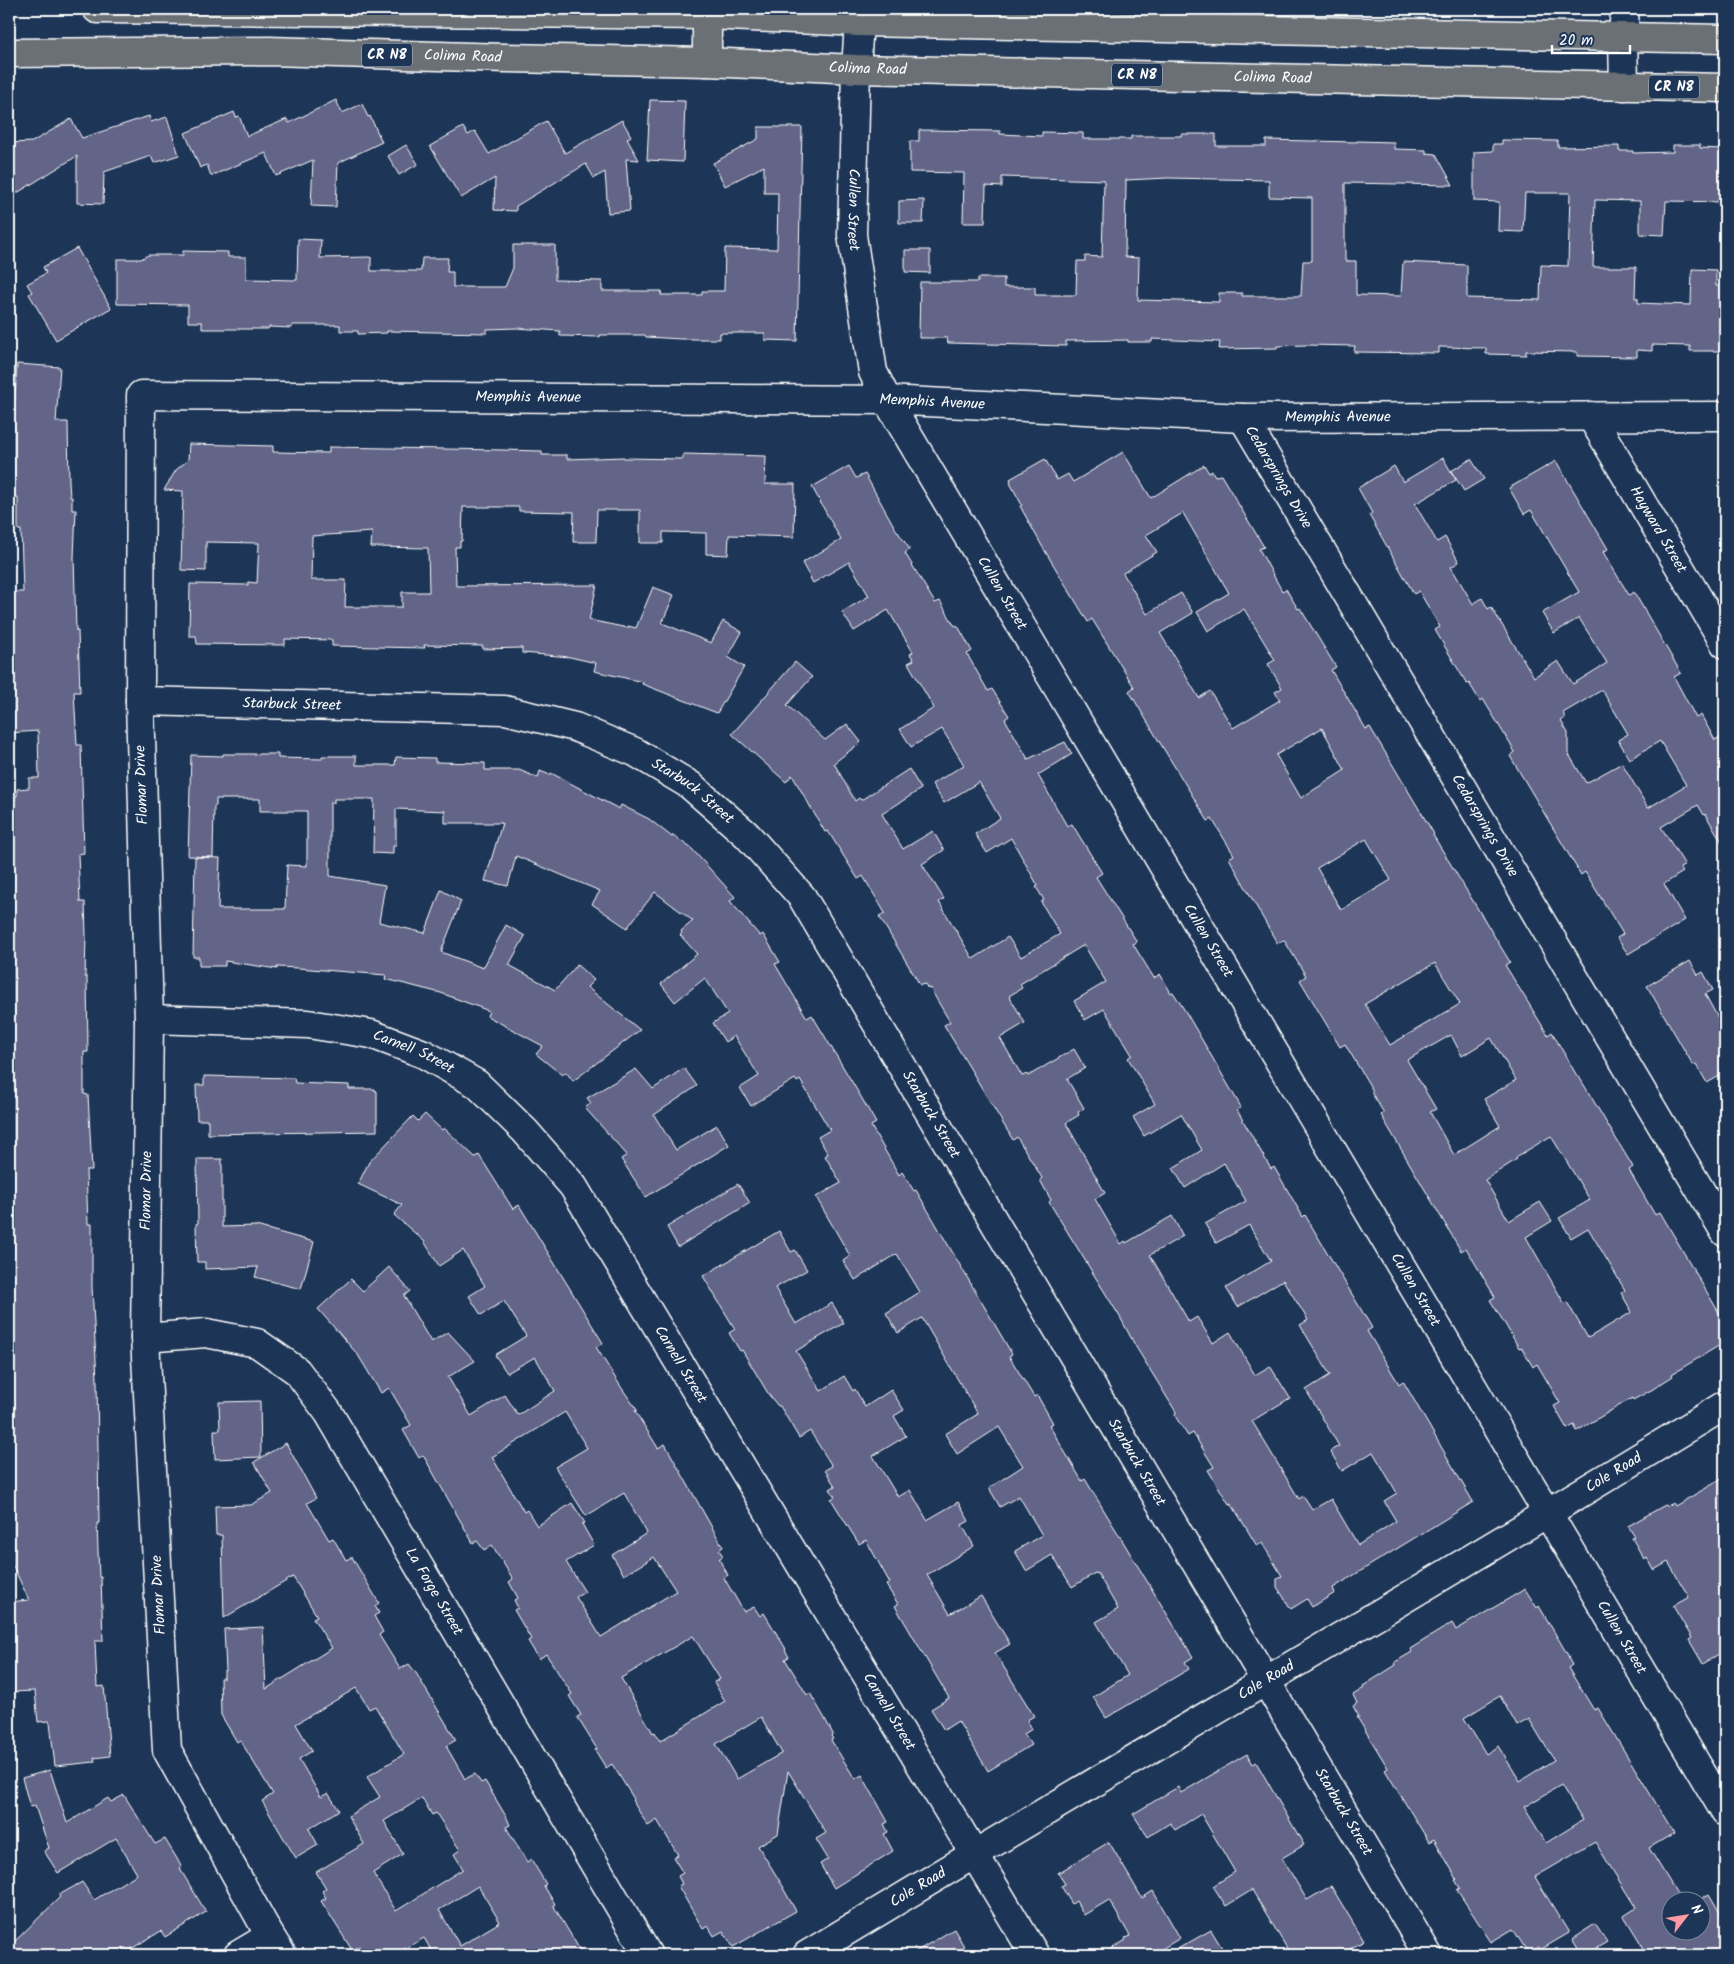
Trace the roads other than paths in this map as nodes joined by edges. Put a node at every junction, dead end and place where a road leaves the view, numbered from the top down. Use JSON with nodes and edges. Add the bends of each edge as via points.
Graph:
{"nodes":[{"id":1,"x":97,"y":9,"type":"edge"},
{"id":2,"x":1625,"y":9,"type":"edge"},
{"id":3,"x":267,"y":10,"type":"edge"},
{"id":4,"x":707,"y":12,"type":"edge"},
{"id":5,"x":859,"y":22,"type":"junction"},
{"id":6,"x":1623,"y":36,"type":"junction"},
{"id":7,"x":1725,"y":38,"type":"edge"},
{"id":8,"x":269,"y":51,"type":"junction"},
{"id":9,"x":9,"y":53,"type":"edge"},
{"id":10,"x":707,"y":62,"type":"junction"},
{"id":11,"x":856,"y":69,"type":"junction"},
{"id":12,"x":1624,"y":86,"type":"junction"},
{"id":13,"x":1725,"y":88,"type":"edge"},
{"id":14,"x":141,"y":394,"type":"joint"},
{"id":15,"x":887,"y":400,"type":"junction"},
{"id":16,"x":1591,"y":416,"type":"junction"},
{"id":17,"x":1725,"y":416,"type":"edge"},
{"id":18,"x":1244,"y":418,"type":"junction"},
{"id":19,"x":1725,"y":644,"type":"edge"},
{"id":20,"x":140,"y":701,"type":"junction"},
{"id":21,"x":149,"y":1020,"type":"junction"},
{"id":22,"x":1725,"y":1232,"type":"edge"},
{"id":23,"x":145,"y":1338,"type":"junction"},
{"id":24,"x":1725,"y":1405,"type":"edge"},
{"id":25,"x":1548,"y":1515,"type":"junction"},
{"id":26,"x":1266,"y":1682,"type":"junction"},
{"id":27,"x":1725,"y":1812,"type":"edge"},
{"id":28,"x":974,"y":1853,"type":"junction"},
{"id":29,"x":276,"y":1946,"type":"edge"},
{"id":30,"x":238,"y":1955,"type":"edge"},
{"id":31,"x":648,"y":1955,"type":"edge"},
{"id":32,"x":808,"y":1955,"type":"edge"},
{"id":33,"x":1035,"y":1955,"type":"edge"},
{"id":34,"x":1428,"y":1955,"type":"edge"}],
"edges":[{"from":1,"to":3,"type":"main road"},
{"from":2,"to":6,"type":"street"},
{"from":3,"to":4,"type":"main road"},
{"from":3,"to":8,"type":"main road"},
{"from":4,"to":5,"type":"main road"},
{"from":4,"to":10,"type":"main road"},
{"from":5,"to":6,"type":"main road"},
{"from":5,"to":11,"type":"street","name":"Cullen Street"},
{"from":6,"to":7,"type":"main road"},
{"from":6,"to":12,"type":"street"},
{"from":8,"to":9,"type":"main road","name":"Colima Road","number":"CR N8"},
{"from":8,"to":10,"type":"main road","name":"Colima Road","number":"CR N8"},
{"from":10,"to":11,"type":"main road","name":"Colima Road","number":"CR N8"},
{"from":11,"to":12,"type":"main road","name":"Colima Road","number":"CR N8"},
{"from":11,"to":15,"type":"street","name":"Cullen Street","via":[[852,235],[873,372]]},
{"from":12,"to":13,"type":"main road","name":"Colima Road","number":"CR N8"},
{"from":14,"to":15,"type":"street","name":"Memphis Avenue"},
{"from":14,"to":20,"type":"street","name":"Flomar Drive"},
{"from":15,"to":18,"type":"street","name":"Memphis Avenue"},
{"from":15,"to":25,"type":"street","name":"Cullen Street"},
{"from":16,"to":17,"type":"street","name":"Memphis Avenue"},
{"from":16,"to":18,"type":"street","name":"Memphis Avenue"},
{"from":16,"to":19,"type":"street","name":"Hayward Street"},
{"from":18,"to":22,"type":"street","name":"Cedarsprings Drive"},
{"from":20,"to":21,"type":"street","name":"Flomar Drive"},
{"from":20,"to":26,"type":"street","name":"Starbuck Street","via":[[505,710],[575,727],[635,752],[690,785],[740,828],[802,897]]},
{"from":21,"to":23,"type":"street","name":"Flomar Drive"},
{"from":21,"to":28,"type":"street","name":"Carnell Street","via":[[308,1024],[371,1034],[424,1054],[477,1084],[525,1130],[573,1186]]},
{"from":23,"to":29,"type":"street","name":"Flomar Drive","via":[[167,1750]]},
{"from":23,"to":31,"type":"street","name":"La Forge Street","via":[[206,1333],[257,1343],[297,1371],[328,1412]]},
{"from":24,"to":25,"type":"street","name":"Cole Road"},
{"from":25,"to":26,"type":"street","name":"Cole Road"},
{"from":25,"to":27,"type":"street","name":"Cullen Street"},
{"from":26,"to":28,"type":"street","name":"Cole Road"},
{"from":26,"to":34,"type":"street","name":"Starbuck Street"},
{"from":28,"to":32,"type":"street","name":"Cole Road"},
{"from":28,"to":33,"type":"street","name":"Carnell Street"},
{"from":29,"to":30,"type":"street"}]}
